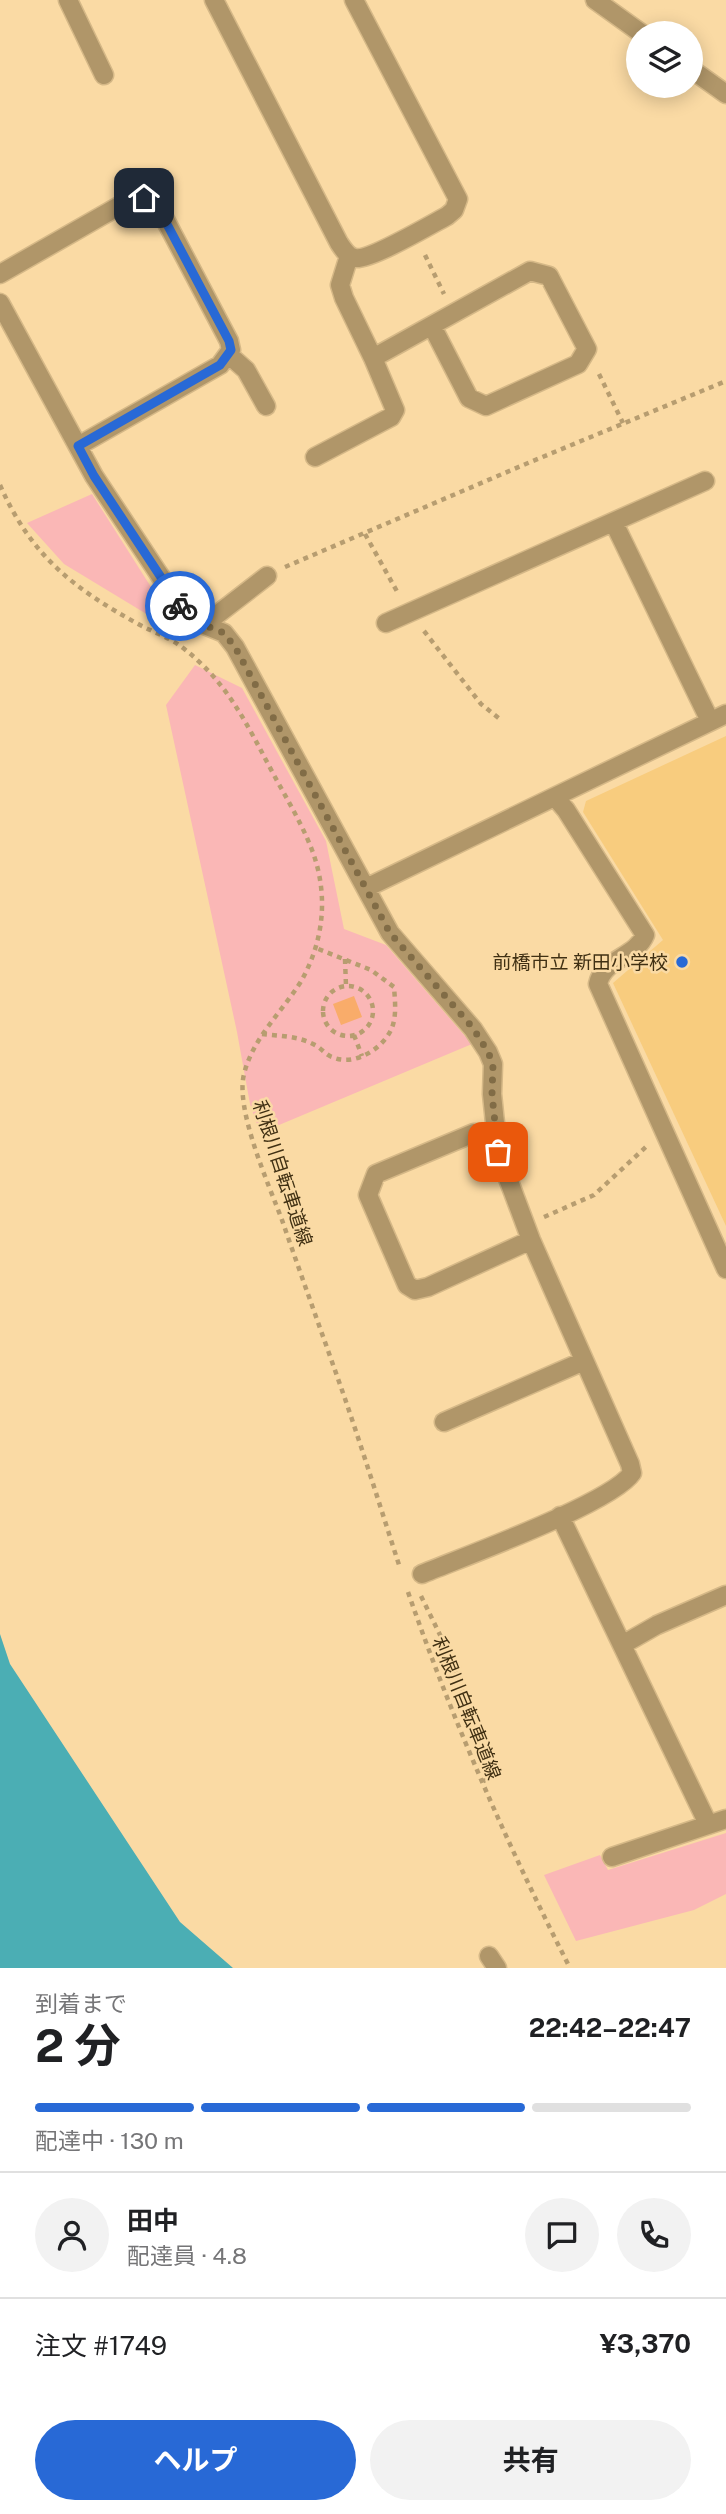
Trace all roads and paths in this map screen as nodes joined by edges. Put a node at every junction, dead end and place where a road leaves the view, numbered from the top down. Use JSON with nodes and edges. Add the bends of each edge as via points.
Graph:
{"nodes":[{"id":1,"x":68,"y":0,"type":"edge"},
{"id":2,"x":214,"y":0,"type":"edge"},
{"id":3,"x":354,"y":0,"type":"edge"},
{"id":4,"x":595,"y":0,"type":"edge"},
{"id":5,"x":626,"y":22,"type":"edge"},
{"id":6,"x":104,"y":75,"type":"dead end"},
{"id":7,"x":703,"y":78,"type":"edge"},
{"id":8,"x":726,"y":94,"type":"edge"},
{"id":9,"x":414,"y":233,"type":"junction"},
{"id":10,"x":349,"y":256,"type":"junction"},
{"id":11,"x":0,"y":274,"type":"edge"},
{"id":12,"x":0,"y":303,"type":"edge"},
{"id":13,"x":453,"y":314,"type":"junction"},
{"id":14,"x":432,"y":326,"type":"junction"},
{"id":15,"x":587,"y":349,"type":"junction"},
{"id":16,"x":229,"y":355,"type":"junction"},
{"id":17,"x":373,"y":358,"type":"junction"},
{"id":18,"x":726,"y":381,"type":"edge"},
{"id":19,"x":266,"y":406,"type":"dead end"},
{"id":20,"x":623,"y":424,"type":"junction"},
{"id":21,"x":78,"y":446,"type":"junction"},
{"id":22,"x":315,"y":457,"type":"dead end"},
{"id":23,"x":705,"y":481,"type":"dead end"},
{"id":24,"x":0,"y":485,"type":"edge"},
{"id":25,"x":614,"y":523,"type":"junction"},
{"id":26,"x":365,"y":534,"type":"junction"},
{"id":27,"x":268,"y":576,"type":"joint"},
{"id":28,"x":409,"y":613,"type":"junction"},
{"id":29,"x":386,"y":623,"type":"dead end"},
{"id":30,"x":205,"y":624,"type":"junction"},
{"id":31,"x":718,"y":718,"type":"edge"},
{"id":32,"x":501,"y":720,"type":"dead end"},
{"id":33,"x":555,"y":797,"type":"junction"},
{"id":34,"x":366,"y":888,"type":"junction"},
{"id":35,"x":316,"y":948,"type":"junction"},
{"id":36,"x":345,"y":959,"type":"junction"},
{"id":37,"x":346,"y":986,"type":"junction"},
{"id":38,"x":262,"y":1034,"type":"junction"},
{"id":39,"x":354,"y":1035,"type":"junction"},
{"id":40,"x":362,"y":1056,"type":"junction"},
{"id":41,"x":664,"y":1130,"type":"junction"},
{"id":42,"x":497,"y":1133,"type":"junction"},
{"id":43,"x":528,"y":1232,"type":"junction"},
{"id":44,"x":726,"y":1269,"type":"edge"},
{"id":45,"x":584,"y":1362,"type":"junction"},
{"id":46,"x":444,"y":1422,"type":"dead end"},
{"id":47,"x":560,"y":1516,"type":"junction"},
{"id":48,"x":402,"y":1573,"type":"dead end"},
{"id":49,"x":422,"y":1574,"type":"joint"},
{"id":50,"x":406,"y":1586,"type":"dead end"},
{"id":51,"x":726,"y":1595,"type":"edge"},
{"id":52,"x":622,"y":1645,"type":"junction"},
{"id":53,"x":482,"y":1782,"type":"junction"},
{"id":54,"x":726,"y":1819,"type":"edge"},
{"id":55,"x":708,"y":1824,"type":"junction"},
{"id":56,"x":612,"y":1857,"type":"dead end"},
{"id":57,"x":570,"y":1968,"type":"edge"}],
"edges":[{"from":1,"to":6,"type":"street"},
{"from":2,"to":10,"type":"street"},
{"from":3,"to":9,"type":"street","via":[[458,199],[447,216]]},
{"from":4,"to":5,"type":"street"},
{"from":7,"to":8,"type":"street"},
{"from":9,"to":10,"type":"street","via":[[371,256]]},
{"from":9,"to":13,"type":"path"},
{"from":10,"to":17,"type":"street","via":[[340,285]]},
{"from":11,"to":16,"type":"street","via":[[126,202],[144,198],[160,211],[229,341]]},
{"from":12,"to":21,"type":"street"},
{"from":13,"to":14,"type":"street"},
{"from":13,"to":15,"type":"street","via":[[530,271],[549,276]]},
{"from":14,"to":15,"type":"street","via":[[470,398],[486,406],[578,364]]},
{"from":14,"to":17,"type":"street"},
{"from":15,"to":20,"type":"path"},
{"from":16,"to":19,"type":"street","via":[[246,370]]},
{"from":16,"to":21,"type":"street","via":[[220,365]]},
{"from":17,"to":22,"type":"street","via":[[393,400],[391,417]]},
{"from":18,"to":20,"type":"path"},
{"from":20,"to":26,"type":"path"},
{"from":21,"to":30,"type":"street","via":[[182,609],[192,620]]},
{"from":23,"to":25,"type":"street"},
{"from":24,"to":35,"type":"path","name":"利根川自転車道線","via":[[24,532],[56,570],[177,643],[230,694],[313,852],[323,911]]},
{"from":25,"to":28,"type":"street"},
{"from":25,"to":31,"type":"street"},
{"from":26,"to":27,"type":"path"},
{"from":26,"to":28,"type":"path"},
{"from":27,"to":30,"type":"street"},
{"from":28,"to":29,"type":"street"},
{"from":28,"to":32,"type":"path","via":[[481,704]]},
{"from":30,"to":34,"type":"street","via":[[224,633],[235,647]]},
{"from":31,"to":33,"type":"street"},
{"from":33,"to":34,"type":"street"},
{"from":33,"to":41,"type":"street","via":[[645,935],[603,971],[598,984]]},
{"from":34,"to":42,"type":"street","via":[[390,933],[482,1041],[493,1064]]},
{"from":35,"to":36,"type":"path"},
{"from":35,"to":38,"type":"path","name":"利根川自転車道線","via":[[299,983]]},
{"from":36,"to":37,"type":"path"},
{"from":36,"to":40,"type":"path","via":[[394,987],[391,1030],[375,1050]]},
{"from":37,"to":39,"type":"path","via":[[362,990],[373,1011],[367,1026]]},
{"from":37,"to":39,"type":"path","via":[[326,999],[323,1015],[331,1029]]},
{"from":38,"to":40,"type":"path","via":[[298,1038],[333,1058]]},
{"from":38,"to":48,"type":"path","name":"利根川自転車道線","via":[[244,1075],[249,1124]]},
{"from":39,"to":40,"type":"path"},
{"from":41,"to":43,"type":"path","via":[[594,1195]]},
{"from":41,"to":44,"type":"street"},
{"from":42,"to":43,"type":"street","via":[[498,1152]]},
{"from":42,"to":43,"type":"street","via":[[474,1133],[376,1174],[368,1195],[407,1285],[415,1290]]},
{"from":43,"to":45,"type":"street"},
{"from":45,"to":46,"type":"street"},
{"from":45,"to":47,"type":"street","via":[[632,1473],[618,1487]]},
{"from":47,"to":49,"type":"street"},
{"from":47,"to":52,"type":"street"},
{"from":49,"to":53,"type":"path","via":[[417,1587],[445,1645],[491,1765],[492,1774]]},
{"from":50,"to":53,"type":"path","name":"利根川自転車道線"},
{"from":51,"to":52,"type":"street"},
{"from":52,"to":55,"type":"street"},
{"from":53,"to":57,"type":"path","name":"利根川自転車道線"},
{"from":54,"to":55,"type":"street"},
{"from":55,"to":56,"type":"street"}]}
